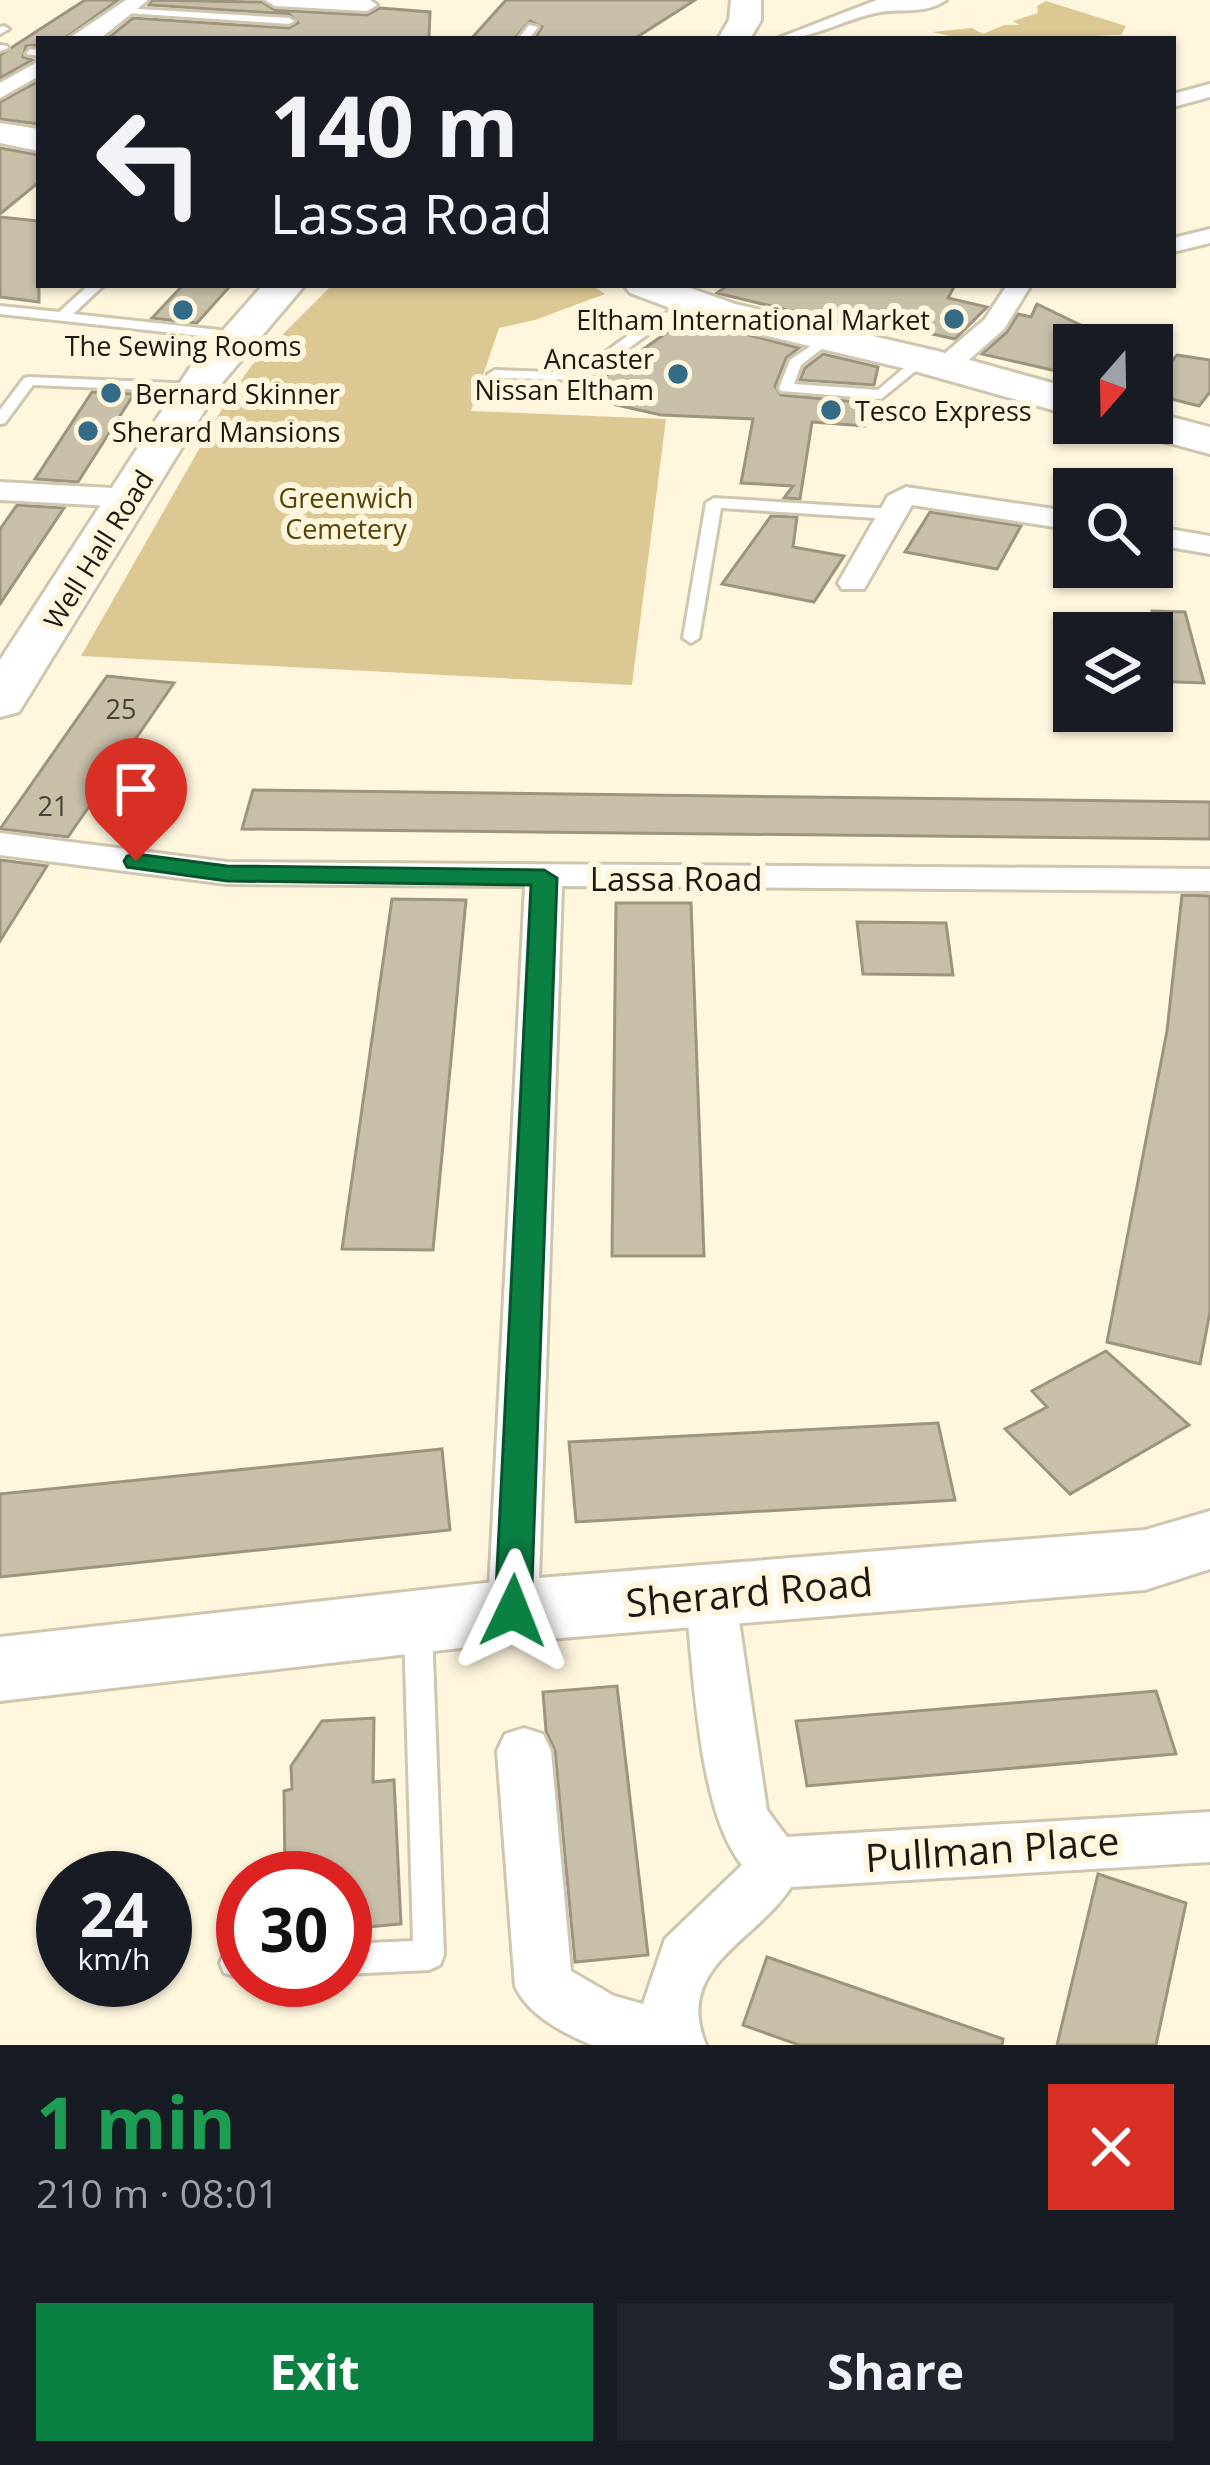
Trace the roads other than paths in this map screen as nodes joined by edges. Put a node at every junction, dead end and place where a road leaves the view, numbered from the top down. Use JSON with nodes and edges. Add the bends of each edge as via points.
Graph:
{"nodes":[{"id":1,"x":275,"y":0,"type":"edge"},
{"id":2,"x":746,"y":0,"type":"edge"},
{"id":3,"x":936,"y":0,"type":"edge"},
{"id":4,"x":888,"y":3,"type":"edge"},
{"id":5,"x":132,"y":5,"type":"edge"},
{"id":6,"x":367,"y":5,"type":"dead end"},
{"id":7,"x":533,"y":27,"type":"dead end"},
{"id":8,"x":83,"y":36,"type":"edge"},
{"id":9,"x":277,"y":36,"type":"edge"},
{"id":10,"x":526,"y":36,"type":"edge"},
{"id":11,"x":737,"y":36,"type":"edge"},
{"id":12,"x":794,"y":36,"type":"edge"},
{"id":13,"x":36,"y":57,"type":"edge"},
{"id":14,"x":1210,"y":90,"type":"edge"},
{"id":15,"x":1,"y":91,"type":"edge"},
{"id":16,"x":1176,"y":100,"type":"edge"},
{"id":17,"x":0,"y":133,"type":"edge"},
{"id":18,"x":36,"y":139,"type":"edge"},
{"id":19,"x":1210,"y":236,"type":"edge"},
{"id":20,"x":1176,"y":244,"type":"edge"},
{"id":21,"x":94,"y":288,"type":"edge"},
{"id":22,"x":282,"y":288,"type":"edge"},
{"id":23,"x":651,"y":288,"type":"edge"},
{"id":24,"x":1017,"y":288,"type":"edge"},
{"id":25,"x":692,"y":305,"type":"junction"},
{"id":26,"x":0,"y":310,"type":"edge"},
{"id":27,"x":62,"y":316,"type":"junction"},
{"id":28,"x":238,"y":336,"type":"junction"},
{"id":29,"x":830,"y":338,"type":"junction"},
{"id":30,"x":934,"y":363,"type":"junction"},
{"id":31,"x":495,"y":374,"type":"dead end"},
{"id":32,"x":198,"y":388,"type":"junction"},
{"id":33,"x":1053,"y":392,"type":"edge"},
{"id":34,"x":0,"y":420,"type":"edge"},
{"id":35,"x":1173,"y":431,"type":"edge"},
{"id":36,"x":1210,"y":441,"type":"edge"},
{"id":37,"x":0,"y":491,"type":"edge"},
{"id":38,"x":130,"y":498,"type":"junction"},
{"id":39,"x":891,"y":514,"type":"junction"},
{"id":40,"x":1053,"y":518,"type":"edge"},
{"id":41,"x":1173,"y":539,"type":"edge"},
{"id":42,"x":1210,"y":545,"type":"edge"},
{"id":43,"x":853,"y":583,"type":"dead end"},
{"id":44,"x":692,"y":638,"type":"dead end"},
{"id":45,"x":0,"y":701,"type":"edge"},
{"id":46,"x":0,"y":844,"type":"edge"},
{"id":47,"x":544,"y":878,"type":"junction"},
{"id":48,"x":1210,"y":880,"type":"edge"},
{"id":49,"x":1210,"y":1540,"type":"edge"},
{"id":50,"x":710,"y":1594,"type":"junction"},
{"id":51,"x":513,"y":1611,"type":"junction"},
{"id":52,"x":417,"y":1622,"type":"junction"},
{"id":53,"x":0,"y":1669,"type":"edge"},
{"id":54,"x":524,"y":1751,"type":"dead end"},
{"id":55,"x":1210,"y":1837,"type":"edge"},
{"id":56,"x":775,"y":1863,"type":"junction"},
{"id":57,"x":372,"y":1958,"type":"edge"},
{"id":58,"x":670,"y":2042,"type":"edge"}],
"edges":[{"from":1,"to":6,"type":"street"},
{"from":2,"to":11,"type":"main road"},
{"from":3,"to":4,"type":"street","via":[[906,8]]},
{"from":4,"to":12,"type":"street"},
{"from":5,"to":8,"type":"street"},
{"from":5,"to":9,"type":"lane","via":[[292,17]]},
{"from":7,"to":10,"type":"lane"},
{"from":13,"to":15,"type":"street"},
{"from":14,"to":16,"type":"street"},
{"from":17,"to":18,"type":"main road"},
{"from":19,"to":20,"type":"street"},
{"from":21,"to":27,"type":"lane"},
{"from":22,"to":28,"type":"main road","name":"Well Hall Road"},
{"from":23,"to":25,"type":"main road"},
{"from":24,"to":30,"type":"street","via":[[994,324]]},
{"from":25,"to":29,"type":"main road"},
{"from":25,"to":31,"type":"lane","via":[[580,377]]},
{"from":26,"to":27,"type":"lane"},
{"from":27,"to":28,"type":"lane"},
{"from":28,"to":32,"type":"main road","name":"Well Hall Road"},
{"from":29,"to":30,"type":"main road"},
{"from":29,"to":30,"type":"lane","via":[[795,363],[786,388],[880,395]]},
{"from":30,"to":33,"type":"main road"},
{"from":32,"to":34,"type":"lane","via":[[28,381]]},
{"from":32,"to":38,"type":"main road","name":"Well Hall Road"},
{"from":35,"to":36,"type":"main road"},
{"from":37,"to":38,"type":"street"},
{"from":38,"to":45,"type":"main road","name":"Well Hall Road"},
{"from":39,"to":40,"type":"street","via":[[906,496]]},
{"from":39,"to":43,"type":"street"},
{"from":39,"to":44,"type":"lane","via":[[714,503]]},
{"from":41,"to":42,"type":"street"},
{"from":46,"to":47,"type":"street","name":"Lassa Road","via":[[227,873]]},
{"from":47,"to":48,"type":"street","name":"Lassa Road"},
{"from":47,"to":51,"type":"street"},
{"from":49,"to":50,"type":"street","name":"Sherard Road","via":[[1144,1560]]},
{"from":50,"to":51,"type":"street","name":"Sherard Road"},
{"from":50,"to":56,"type":"street","via":[[740,1810]]},
{"from":51,"to":52,"type":"street","name":"Sherard Road"},
{"from":52,"to":53,"type":"street","name":"Sherard Road"},
{"from":52,"to":57,"type":"lane","via":[[428,1955]]},
{"from":54,"to":58,"type":"street","via":[[544,1986],[600,2020]]},
{"from":55,"to":56,"type":"street","name":"Pullman Place"},
{"from":56,"to":58,"type":"street","via":[[760,1890],[682,1962]]}]}
